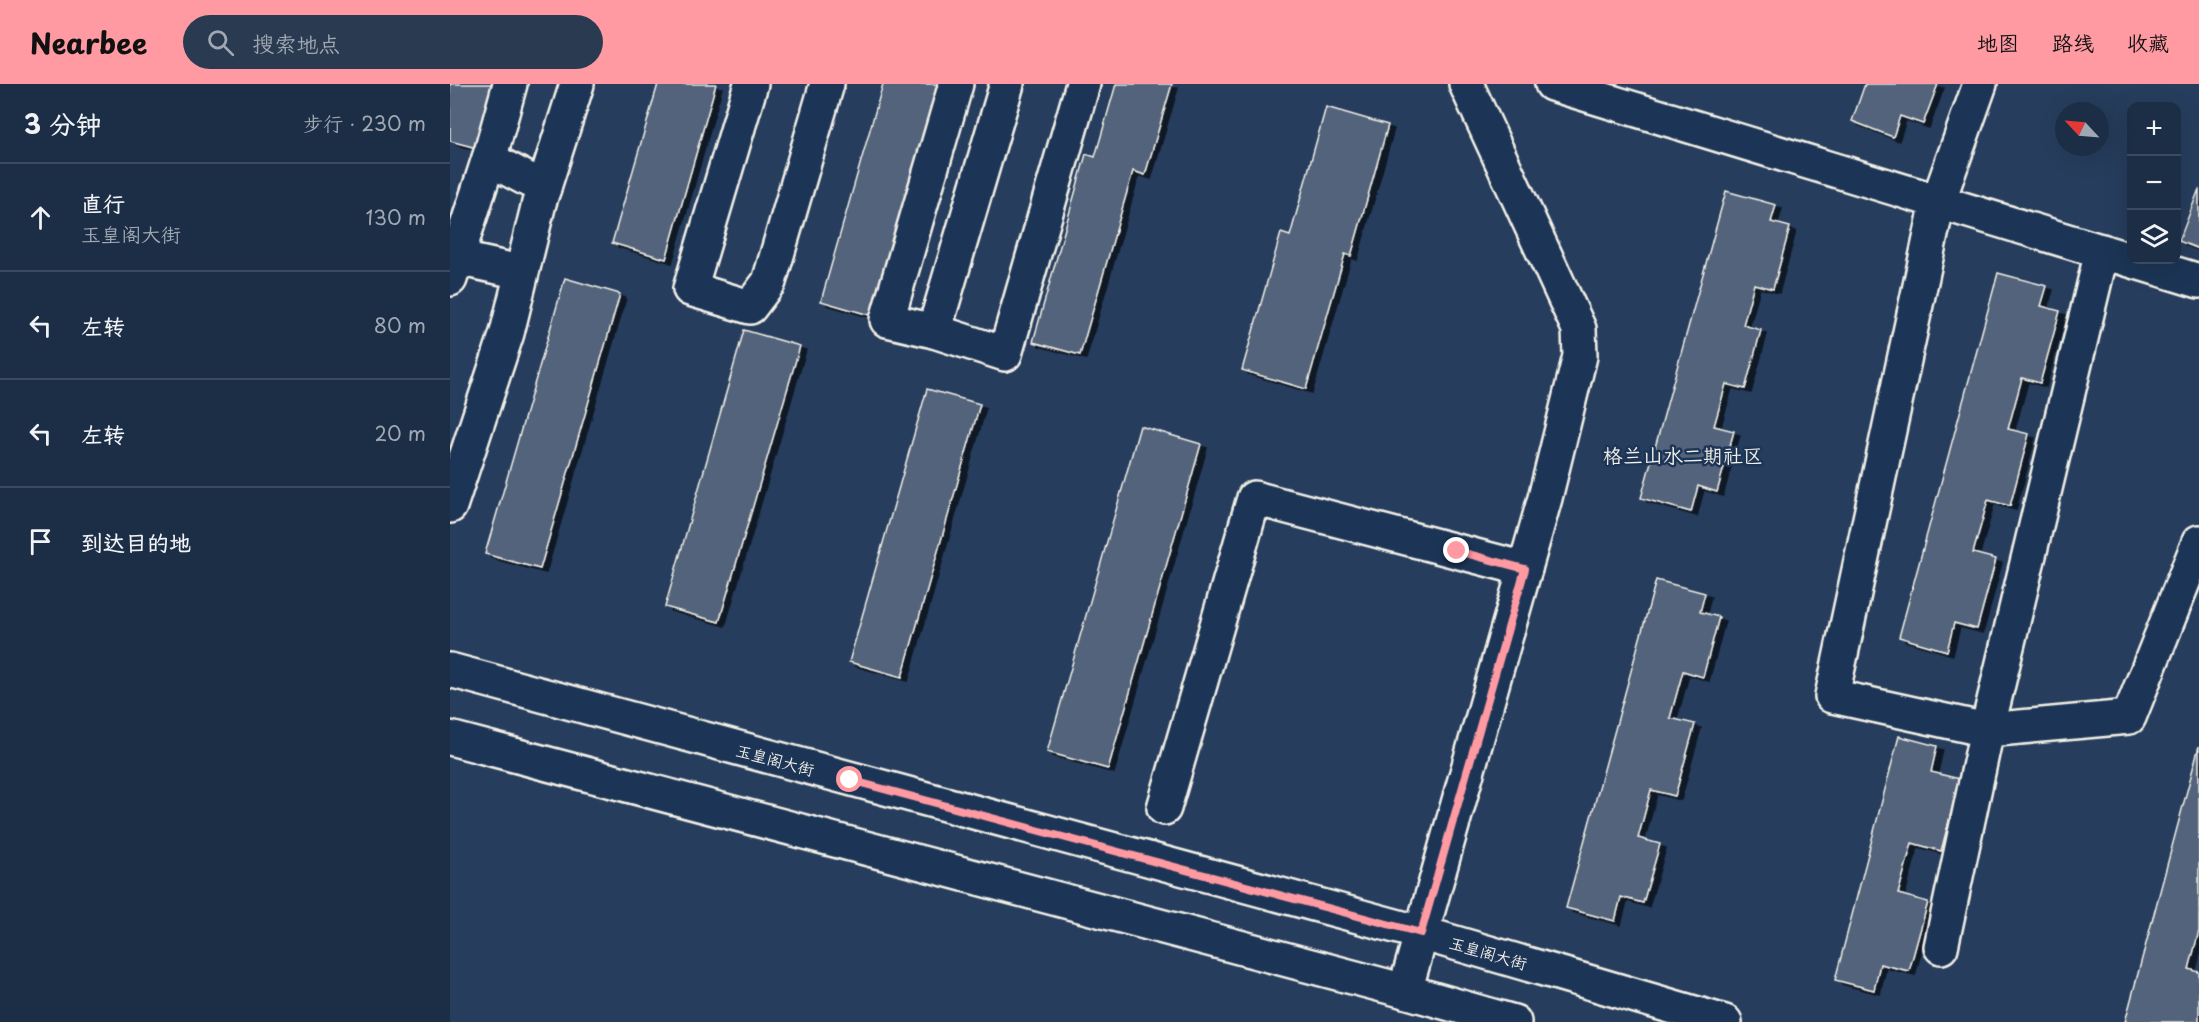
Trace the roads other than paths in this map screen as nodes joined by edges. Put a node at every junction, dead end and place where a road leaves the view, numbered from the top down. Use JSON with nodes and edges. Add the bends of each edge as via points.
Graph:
{"nodes":[{"id":1,"x":510,"y":84,"type":"edge"},
{"id":2,"x":577,"y":84,"type":"edge"},
{"id":3,"x":752,"y":84,"type":"edge"},
{"id":4,"x":827,"y":84,"type":"edge"},
{"id":5,"x":956,"y":84,"type":"edge"},
{"id":6,"x":1007,"y":84,"type":"edge"},
{"id":7,"x":1083,"y":84,"type":"edge"},
{"id":8,"x":1466,"y":84,"type":"edge"},
{"id":9,"x":1552,"y":84,"type":"edge"},
{"id":10,"x":1980,"y":84,"type":"edge"},
{"id":11,"x":1635,"y":96,"type":"edge"},
{"id":12,"x":489,"y":159,"type":"junction"},
{"id":13,"x":544,"y":188,"type":"junction"},
{"id":14,"x":1938,"y":202,"type":"junction"},
{"id":15,"x":2102,"y":251,"type":"junction"},
{"id":16,"x":453,"y":269,"type":"edge"},
{"id":17,"x":520,"y":272,"type":"junction"},
{"id":18,"x":2199,"y":281,"type":"edge"},
{"id":19,"x":934,"y":332,"type":"junction"},
{"id":20,"x":450,"y":506,"type":"edge"},
{"id":21,"x":2199,"y":542,"type":"edge"},
{"id":22,"x":1525,"y":569,"type":"junction"},
{"id":23,"x":450,"y":670,"type":"edge"},
{"id":24,"x":1987,"y":730,"type":"junction"},
{"id":25,"x":450,"y":738,"type":"edge"},
{"id":26,"x":1164,"y":808,"type":"dead end"},
{"id":27,"x":1421,"y":933,"type":"junction"},
{"id":28,"x":1941,"y":947,"type":"dead end"},
{"id":29,"x":1405,"y":991,"type":"junction"},
{"id":30,"x":1514,"y":1022,"type":"edge"},
{"id":31,"x":1725,"y":1022,"type":"edge"}],
"edges":[{"from":1,"to":12,"type":"street"},
{"from":2,"to":13,"type":"street"},
{"from":3,"to":4,"type":"street","via":[[690,289],[750,307],[769,282]]},
{"from":5,"to":19,"type":"street","via":[[887,320]]},
{"from":6,"to":19,"type":"street"},
{"from":7,"to":19,"type":"street","via":[[1005,354]]},
{"from":8,"to":22,"type":"street","via":[[1579,329],[1580,356]]},
{"from":9,"to":11,"type":"street"},
{"from":10,"to":14,"type":"street"},
{"from":11,"to":14,"type":"street"},
{"from":12,"to":13,"type":"street"},
{"from":12,"to":16,"type":"street"},
{"from":13,"to":17,"type":"street"},
{"from":14,"to":15,"type":"street"},
{"from":14,"to":24,"type":"street","via":[[1832,696]]},
{"from":15,"to":18,"type":"street"},
{"from":15,"to":24,"type":"street"},
{"from":16,"to":17,"type":"street"},
{"from":17,"to":20,"type":"street","via":[[507,333]]},
{"from":21,"to":24,"type":"street","via":[[2129,717]]},
{"from":22,"to":26,"type":"street","via":[[1254,498]]},
{"from":22,"to":27,"type":"street"},
{"from":23,"to":27,"type":"street","name":"玉皇阁大街"},
{"from":24,"to":28,"type":"street"},
{"from":25,"to":29,"type":"street"},
{"from":27,"to":29,"type":"street"},
{"from":27,"to":31,"type":"street","name":"玉皇阁大街"},
{"from":29,"to":30,"type":"street"}]}
